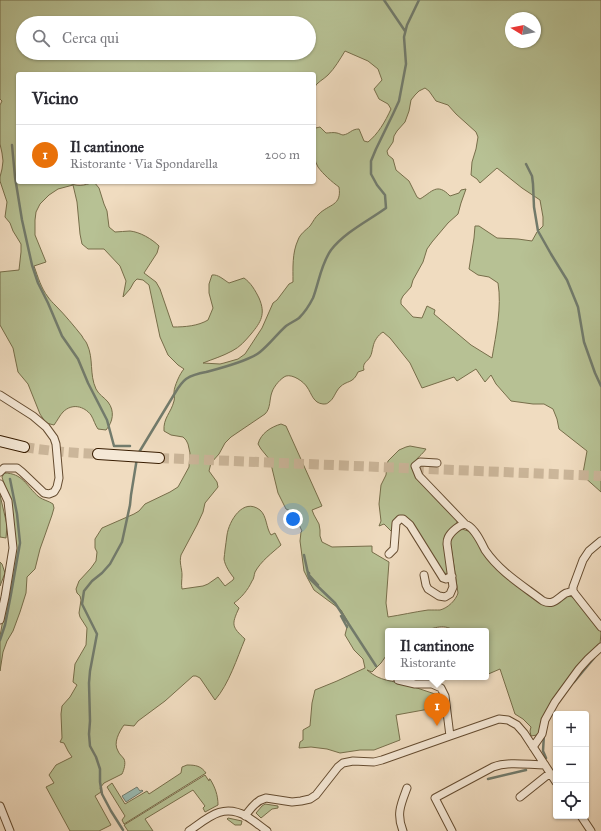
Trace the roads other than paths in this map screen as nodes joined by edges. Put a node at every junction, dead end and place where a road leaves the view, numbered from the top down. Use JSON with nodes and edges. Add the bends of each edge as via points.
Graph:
{"nodes":[{"id":1,"x":0,"y":396,"type":"edge"},
{"id":2,"x":0,"y":441,"type":"edge"},
{"id":3,"x":24,"y":447,"type":"tunnel mouth"},
{"id":4,"x":98,"y":454,"type":"tunnel mouth"},
{"id":5,"x":159,"y":458,"type":"tunnel mouth"},
{"id":6,"x":437,"y":463,"type":"dead end"},
{"id":7,"x":0,"y":472,"type":"edge"},
{"id":8,"x":0,"y":484,"type":"edge"},
{"id":9,"x":464,"y":524,"type":"junction"},
{"id":10,"x":601,"y":541,"type":"edge"},
{"id":11,"x":389,"y":554,"type":"dead end"},
{"id":12,"x":424,"y":574,"type":"dead end"},
{"id":13,"x":452,"y":576,"type":"junction"},
{"id":14,"x":573,"y":591,"type":"junction"},
{"id":15,"x":0,"y":620,"type":"edge"},
{"id":16,"x":601,"y":628,"type":"edge"},
{"id":17,"x":601,"y":647,"type":"edge"},
{"id":18,"x":398,"y":680,"type":"dead end"},
{"id":19,"x":450,"y":736,"type":"junction"},
{"id":20,"x":533,"y":747,"type":"junction"},
{"id":21,"x":545,"y":765,"type":"junction"},
{"id":22,"x":550,"y":773,"type":"junction"},
{"id":23,"x":553,"y":778,"type":"edge"},
{"id":24,"x":407,"y":788,"type":"dead end"},
{"id":25,"x":520,"y":797,"type":"dead end"},
{"id":26,"x":0,"y":806,"type":"edge"},
{"id":27,"x":245,"y":816,"type":"junction"},
{"id":28,"x":583,"y":819,"type":"edge"},
{"id":29,"x":10,"y":831,"type":"edge"},
{"id":30,"x":189,"y":831,"type":"edge"},
{"id":31,"x":266,"y":831,"type":"edge"},
{"id":32,"x":402,"y":831,"type":"edge"},
{"id":33,"x":452,"y":831,"type":"edge"},
{"id":34,"x":592,"y":831,"type":"edge"}],
"edges":[{"from":1,"to":7,"type":"street","via":[[33,416],[54,438],[59,478],[54,492],[49,494],[44,493],[17,468],[4,468]]},
{"from":2,"to":3,"type":"main road"},
{"from":4,"to":5,"type":"main road"},
{"from":6,"to":9,"type":"street","via":[[420,462],[415,466],[419,476]]},
{"from":8,"to":15,"type":"street","via":[[8,501],[13,548]]},
{"from":9,"to":13,"type":"street","via":[[456,528],[448,538]]},
{"from":9,"to":14,"type":"street","via":[[477,536],[499,568],[542,601],[551,603]]},
{"from":10,"to":14,"type":"street","via":[[583,560]]},
{"from":11,"to":13,"type":"street","via":[[394,549],[397,522],[403,519],[410,525],[443,578]]},
{"from":12,"to":13,"type":"street","via":[[428,589],[442,597],[452,592]]},
{"from":14,"to":16,"type":"street"},
{"from":17,"to":20,"type":"street","via":[[579,669],[555,702],[545,720],[542,734]]},
{"from":18,"to":19,"type":"street","via":[[432,684],[441,688],[445,696]]},
{"from":19,"to":20,"type":"street","via":[[488,722],[508,720],[517,725]]},
{"from":19,"to":27,"type":"street","via":[[382,760],[343,763],[310,799],[301,802],[262,799]]},
{"from":20,"to":21,"type":"street"},
{"from":21,"to":22,"type":"street"},
{"from":21,"to":33,"type":"street","via":[[499,765],[435,798]]},
{"from":22,"to":23,"type":"street"},
{"from":22,"to":25,"type":"street"},
{"from":24,"to":32,"type":"street","via":[[399,810]]},
{"from":26,"to":29,"type":"street"},
{"from":27,"to":30,"type":"street","via":[[224,811]]},
{"from":27,"to":31,"type":"street"},
{"from":28,"to":34,"type":"street"}]}
